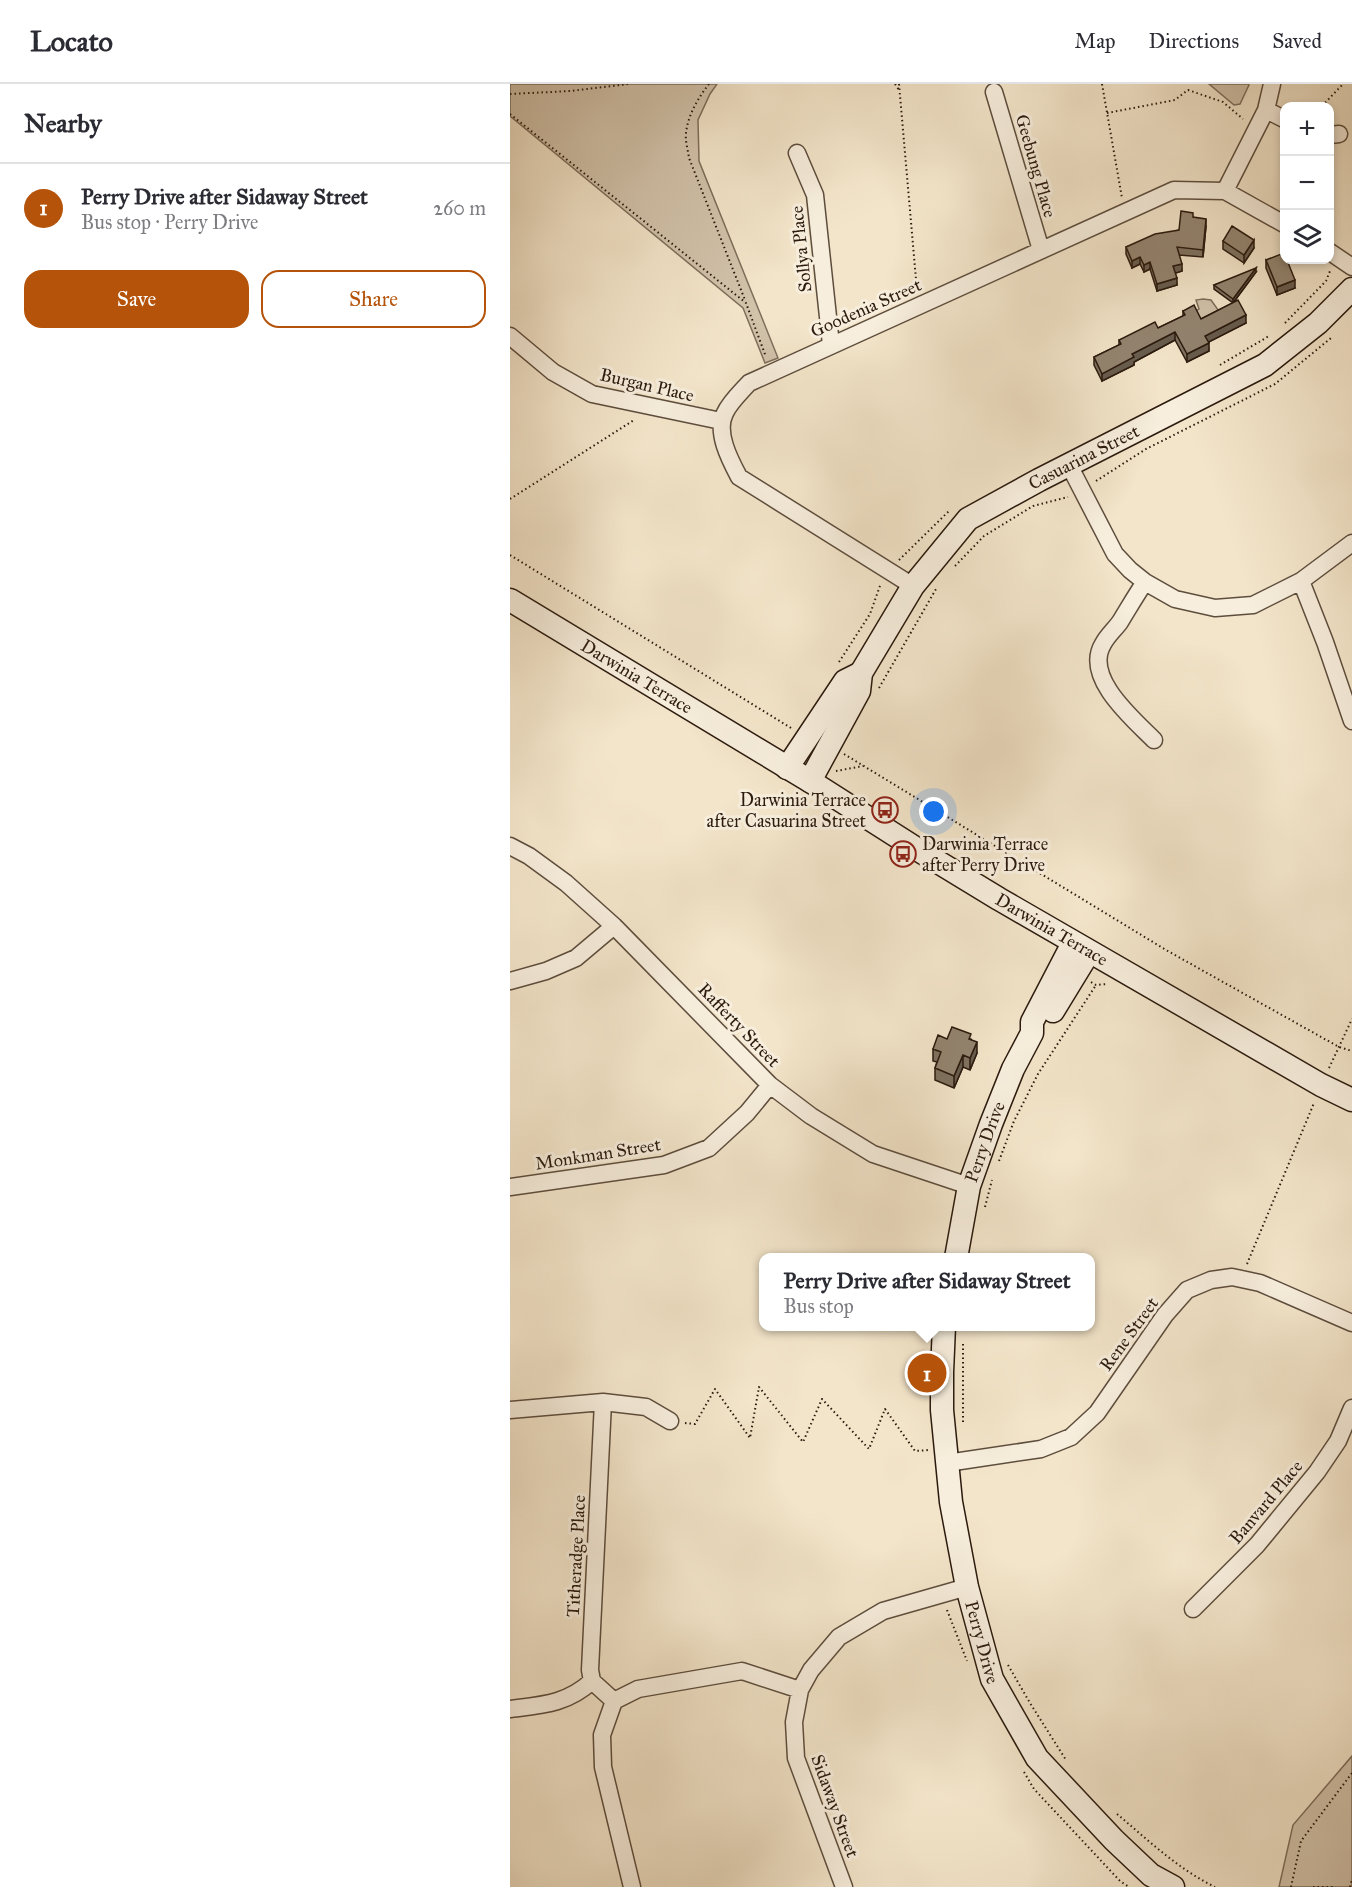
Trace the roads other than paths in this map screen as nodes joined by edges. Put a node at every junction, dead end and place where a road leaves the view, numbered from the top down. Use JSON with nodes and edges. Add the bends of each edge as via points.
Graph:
{"nodes":[{"id":1,"x":1272,"y":84,"type":"edge"},
{"id":2,"x":994,"y":92,"type":"dead end"},
{"id":3,"x":1266,"y":110,"type":"junction"},
{"id":4,"x":1280,"y":116,"type":"edge"},
{"id":5,"x":798,"y":153,"type":"dead end"},
{"id":6,"x":1225,"y":191,"type":"junction"},
{"id":7,"x":1280,"y":222,"type":"edge"},
{"id":8,"x":1041,"y":250,"type":"junction"},
{"id":9,"x":1334,"y":255,"type":"edge"},
{"id":10,"x":1352,"y":267,"type":"edge"},
{"id":11,"x":1352,"y":289,"type":"edge"},
{"id":12,"x":510,"y":336,"type":"edge"},
{"id":13,"x":831,"y":345,"type":"junction"},
{"id":14,"x":722,"y":421,"type":"junction"},
{"id":15,"x":1069,"y":465,"type":"junction"},
{"id":16,"x":1352,"y":543,"type":"edge"},
{"id":17,"x":1301,"y":581,"type":"junction"},
{"id":18,"x":1145,"y":582,"type":"junction"},
{"id":19,"x":913,"y":585,"type":"junction"},
{"id":20,"x":510,"y":600,"type":"edge"},
{"id":21,"x":1352,"y":721,"type":"edge"},
{"id":22,"x":823,"y":735,"type":"junction"},
{"id":23,"x":1154,"y":740,"type":"dead end"},
{"id":24,"x":787,"y":768,"type":"junction"},
{"id":25,"x":810,"y":781,"type":"junction"},
{"id":26,"x":510,"y":846,"type":"edge"},
{"id":27,"x":614,"y":926,"type":"junction"},
{"id":28,"x":1081,"y":947,"type":"junction"},
{"id":29,"x":511,"y":979,"type":"edge"},
{"id":30,"x":770,"y":1085,"type":"junction"},
{"id":31,"x":1352,"y":1100,"type":"edge"},
{"id":32,"x":969,"y":1186,"type":"junction"},
{"id":33,"x":510,"y":1187,"type":"edge"},
{"id":34,"x":957,"y":1253,"type":"edge"},
{"id":35,"x":1352,"y":1323,"type":"edge"},
{"id":36,"x":944,"y":1331,"type":"edge"},
{"id":37,"x":603,"y":1402,"type":"junction"},
{"id":38,"x":1352,"y":1408,"type":"edge"},
{"id":39,"x":510,"y":1410,"type":"edge"},
{"id":40,"x":670,"y":1421,"type":"road end"},
{"id":41,"x":947,"y":1463,"type":"junction"},
{"id":42,"x":967,"y":1587,"type":"junction"},
{"id":43,"x":1193,"y":1609,"type":"dead end"},
{"id":44,"x":592,"y":1681,"type":"junction"},
{"id":45,"x":800,"y":1690,"type":"junction"},
{"id":46,"x":614,"y":1701,"type":"junction"},
{"id":47,"x":510,"y":1709,"type":"edge"},
{"id":48,"x":1148,"y":1881,"type":"edge"},
{"id":49,"x":632,"y":1887,"type":"edge"},
{"id":50,"x":844,"y":1887,"type":"edge"},
{"id":51,"x":1173,"y":1887,"type":"edge"}],
"edges":[{"from":1,"to":3,"type":"street"},
{"from":2,"to":8,"type":"street","name":"Geebung Place"},
{"from":3,"to":4,"type":"street"},
{"from":3,"to":6,"type":"street"},
{"from":5,"to":13,"type":"street","name":"Sollya Place","via":[[815,195]]},
{"from":6,"to":7,"type":"street","name":"Goodenia Street"},
{"from":6,"to":8,"type":"street","name":"Goodenia Street","via":[[1174,190]]},
{"from":8,"to":13,"type":"street","name":"Goodenia Street"},
{"from":9,"to":10,"type":"street"},
{"from":11,"to":15,"type":"street","name":"Casuarina Street","via":[[1318,323],[1265,365]]},
{"from":12,"to":14,"type":"street","name":"Burgan Place","via":[[553,372],[592,394]]},
{"from":13,"to":14,"type":"street","name":"Goodenia Street","via":[[749,383]]},
{"from":14,"to":19,"type":"street","via":[[725,449],[739,477]]},
{"from":15,"to":18,"type":"street","via":[[1115,554]]},
{"from":15,"to":19,"type":"street","name":"Casuarina Street","via":[[968,519]]},
{"from":16,"to":17,"type":"street"},
{"from":17,"to":18,"type":"street","via":[[1253,605],[1215,608],[1175,599]]},
{"from":17,"to":21,"type":"street"},
{"from":18,"to":23,"type":"street","via":[[1101,645],[1098,664],[1104,684]]},
{"from":19,"to":22,"type":"street","name":"Casuarina Street","via":[[861,673],[859,691]]},
{"from":20,"to":24,"type":"street","name":"Darwinia Terrace"},
{"from":22,"to":24,"type":"street","name":"Casuarina Street"},
{"from":22,"to":25,"type":"street","name":"Casuarina Street"},
{"from":24,"to":25,"type":"street","name":"Darwinia Terrace"},
{"from":25,"to":28,"type":"street","name":"Darwinia Terrace"},
{"from":26,"to":27,"type":"street","name":"Rafferty Street","via":[[566,883]]},
{"from":27,"to":29,"type":"street","via":[[576,958]]},
{"from":27,"to":30,"type":"street","name":"Rafferty Street"},
{"from":28,"to":31,"type":"street","name":"Darwinia Terrace"},
{"from":28,"to":32,"type":"street","name":"Perry Drive","via":[[1043,1028],[1032,1033],[1013,1069]]},
{"from":30,"to":32,"type":"street","name":"Rafferty Street","via":[[873,1154]]},
{"from":30,"to":33,"type":"street","name":"Monkman Street","via":[[709,1148],[664,1166]]},
{"from":32,"to":34,"type":"street","name":"Perry Drive"},
{"from":35,"to":41,"type":"street","name":"Rene Street","via":[[1260,1283],[1232,1277],[1211,1280],[1187,1290],[1097,1413],[1071,1437],[1041,1449]]},
{"from":36,"to":41,"type":"street","name":"Perry Drive","via":[[942,1410]]},
{"from":37,"to":39,"type":"street"},
{"from":37,"to":40,"type":"street","via":[[646,1407]]},
{"from":37,"to":44,"type":"street","name":"Titheradge Place"},
{"from":38,"to":43,"type":"street","name":"Banvard Place","via":[[1338,1442],[1317,1472],[1257,1545]]},
{"from":41,"to":42,"type":"street","name":"Perry Drive"},
{"from":42,"to":45,"type":"street","name":"Sidaway Street","via":[[884,1611],[839,1637]]},
{"from":42,"to":48,"type":"street","name":"Perry Drive","via":[[992,1679],[1037,1758]]},
{"from":44,"to":46,"type":"street"},
{"from":44,"to":47,"type":"street","via":[[580,1693],[552,1704]]},
{"from":45,"to":46,"type":"street","via":[[742,1671],[638,1689]]},
{"from":45,"to":50,"type":"street","name":"Sidaway Street","via":[[794,1722],[796,1758]]},
{"from":46,"to":49,"type":"street","via":[[602,1735],[603,1767]]},
{"from":48,"to":51,"type":"street","name":"Perry Drive"}]}
